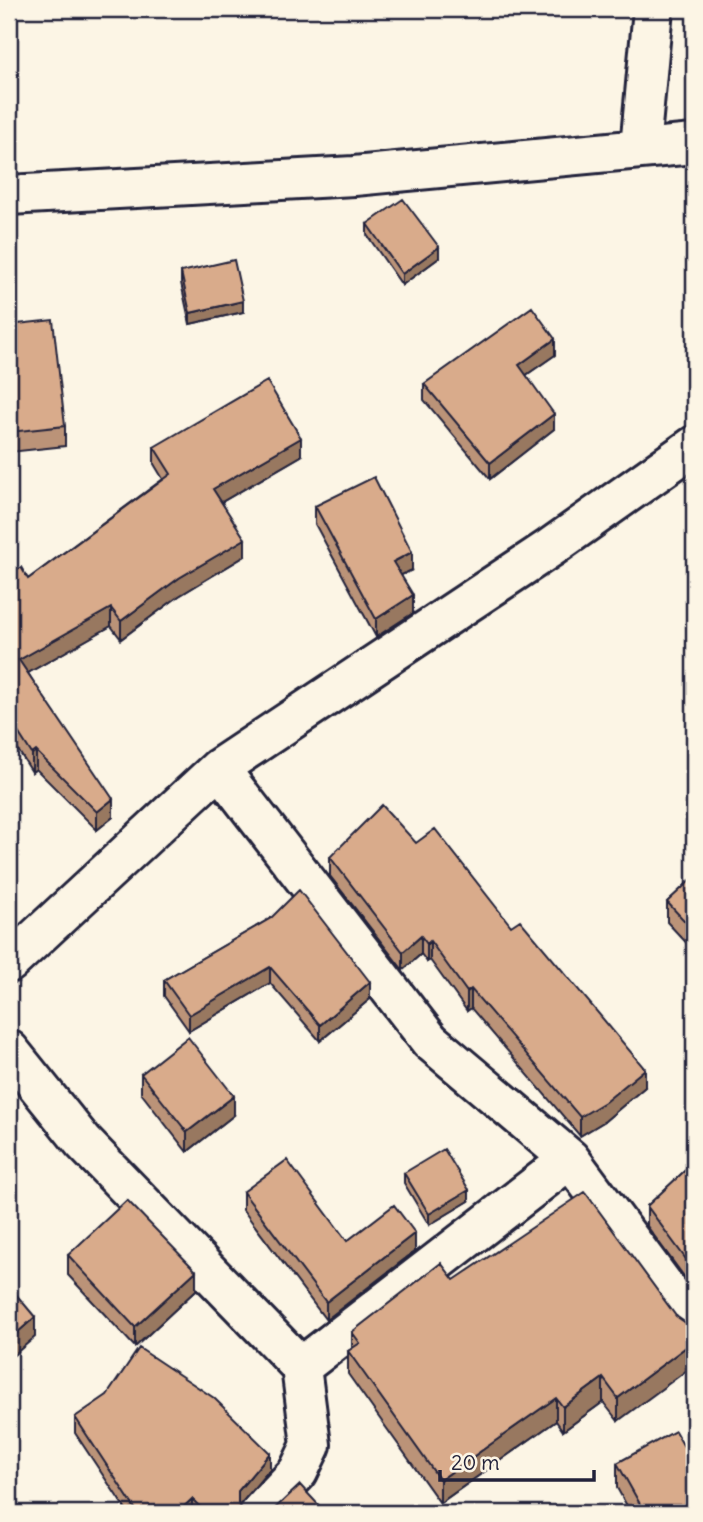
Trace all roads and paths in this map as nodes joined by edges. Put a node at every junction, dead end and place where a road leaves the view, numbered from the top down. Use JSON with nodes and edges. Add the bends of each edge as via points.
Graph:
{"nodes":[{"id":1,"x":653,"y":9,"type":"edge"},
{"id":2,"x":694,"y":144,"type":"edge"},
{"id":3,"x":640,"y":148,"type":"junction"},
{"id":4,"x":9,"y":195,"type":"edge"},
{"id":5,"x":694,"y":446,"type":"edge"},
{"id":6,"x":219,"y":768,"type":"junction"},
{"id":7,"x":9,"y":963,"type":"edge"},
{"id":8,"x":9,"y":1050,"type":"edge"},
{"id":9,"x":570,"y":1159,"type":"junction"},
{"id":10,"x":694,"y":1326,"type":"edge"},
{"id":11,"x":301,"y":1367,"type":"junction"},
{"id":12,"x":259,"y":1513,"type":"edge"}],
"edges":[{"from":1,"to":3,"type":"street"},
{"from":2,"to":3,"type":"street"},
{"from":3,"to":4,"type":"street","via":[[354,176]]},
{"from":5,"to":6,"type":"street","via":[[550,548]]},
{"from":6,"to":7,"type":"street"},
{"from":6,"to":9,"type":"street","via":[[430,1041]]},
{"from":8,"to":11,"type":"street","via":[[83,1142]]},
{"from":9,"to":10,"type":"street"},
{"from":9,"to":11,"type":"street"},
{"from":11,"to":12,"type":"street","via":[[311,1445],[298,1472]]}]}
